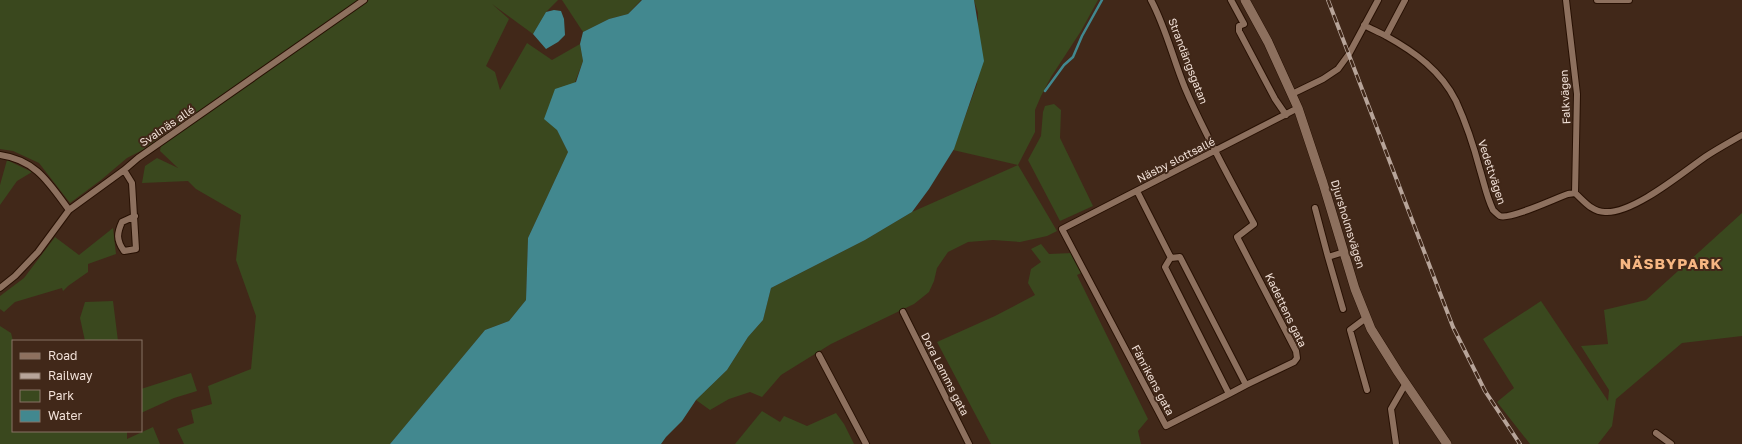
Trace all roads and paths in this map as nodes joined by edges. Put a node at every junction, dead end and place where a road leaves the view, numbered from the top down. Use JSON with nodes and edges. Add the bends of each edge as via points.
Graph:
{"nodes":[{"id":1,"x":364,"y":0,"type":"edge"},
{"id":2,"x":1151,"y":0,"type":"edge"},
{"id":3,"x":1231,"y":0,"type":"edge"},
{"id":4,"x":1246,"y":0,"type":"edge"},
{"id":5,"x":1378,"y":0,"type":"edge"},
{"id":6,"x":1406,"y":0,"type":"edge"},
{"id":7,"x":1566,"y":0,"type":"edge"},
{"id":8,"x":1597,"y":0,"type":"edge"},
{"id":9,"x":1628,"y":0,"type":"edge"},
{"id":10,"x":1364,"y":25,"type":"junction"},
{"id":11,"x":1386,"y":36,"type":"junction"},
{"id":12,"x":1292,"y":94,"type":"junction"},
{"id":13,"x":1298,"y":108,"type":"junction"},
{"id":14,"x":1286,"y":115,"type":"junction"},
{"id":15,"x":1742,"y":135,"type":"edge"},
{"id":16,"x":1215,"y":151,"type":"junction"},
{"id":17,"x":0,"y":154,"type":"edge"},
{"id":18,"x":124,"y":170,"type":"junction"},
{"id":19,"x":1137,"y":191,"type":"junction"},
{"id":20,"x":1575,"y":193,"type":"junction"},
{"id":21,"x":1315,"y":208,"type":"dead end"},
{"id":22,"x":69,"y":210,"type":"junction"},
{"id":23,"x":135,"y":216,"type":"junction"},
{"id":24,"x":1062,"y":229,"type":"joint"},
{"id":25,"x":1344,"y":252,"type":"junction"},
{"id":26,"x":1171,"y":257,"type":"junction"},
{"id":27,"x":1328,"y":257,"type":"junction"},
{"id":28,"x":0,"y":288,"type":"edge"},
{"id":29,"x":1343,"y":308,"type":"dead end"},
{"id":30,"x":903,"y":312,"type":"dead end"},
{"id":31,"x":1366,"y":318,"type":"junction"},
{"id":32,"x":819,"y":355,"type":"dead end"},
{"id":33,"x":1406,"y":383,"type":"junction"},
{"id":34,"x":1246,"y":385,"type":"junction"},
{"id":35,"x":1368,"y":390,"type":"dead end"},
{"id":36,"x":1229,"y":394,"type":"junction"},
{"id":37,"x":1656,"y":433,"type":"dead end"},
{"id":38,"x":866,"y":444,"type":"edge"},
{"id":39,"x":969,"y":444,"type":"edge"},
{"id":40,"x":1396,"y":444,"type":"edge"},
{"id":41,"x":1447,"y":444,"type":"edge"},
{"id":42,"x":1671,"y":444,"type":"edge"}],
"edges":[{"from":1,"to":18,"type":"street","name":"Svalnäs allé"},
{"from":2,"to":16,"type":"street","name":"Strandängsgatan","via":[[1168,35],[1185,89]]},
{"from":3,"to":14,"type":"street","via":[[1244,24],[1239,26],[1239,31]]},
{"from":4,"to":12,"type":"street","name":"Djursholmsvägen"},
{"from":5,"to":10,"type":"street"},
{"from":6,"to":11,"type":"street"},
{"from":7,"to":20,"type":"street","name":"Falkvägen","via":[[1577,94]]},
{"from":8,"to":9,"type":"street"},
{"from":10,"to":11,"type":"street","name":"Vedettvägen"},
{"from":10,"to":12,"type":"street","via":[[1336,70]]},
{"from":11,"to":20,"type":"street","name":"Vedettvägen","via":[[1433,68],[1444,81],[1456,102],[1472,142],[1494,212],[1507,217]]},
{"from":12,"to":13,"type":"street","name":"Djursholmsvägen"},
{"from":13,"to":14,"type":"street","name":"Näsby slottsallé"},
{"from":13,"to":25,"type":"street","name":"Djursholmsvägen"},
{"from":14,"to":16,"type":"street","name":"Näsby slottsallé"},
{"from":15,"to":20,"type":"street","via":[[1644,199],[1617,211],[1598,211]]},
{"from":16,"to":19,"type":"street","name":"Näsby slottsallé"},
{"from":16,"to":34,"type":"street","name":"Kadettens gata","via":[[1254,224],[1237,237],[1283,324],[1297,358],[1294,362]]},
{"from":17,"to":22,"type":"street","via":[[23,160],[36,168]]},
{"from":18,"to":22,"type":"street","name":"Svalnäs allé"},
{"from":18,"to":23,"type":"street","via":[[132,183]]},
{"from":19,"to":24,"type":"street","name":"Näsby slottsallé"},
{"from":19,"to":26,"type":"street"},
{"from":21,"to":27,"type":"street"},
{"from":22,"to":28,"type":"street","name":"Svalnäs allé","via":[[38,252]]},
{"from":23,"to":23,"type":"street","via":[[122,222],[117,234],[124,251],[136,249]]},
{"from":24,"to":36,"type":"street","name":"Fänrikens gata","via":[[1166,426]]},
{"from":25,"to":27,"type":"street"},
{"from":25,"to":31,"type":"street","name":"Djursholmsvägen"},
{"from":26,"to":34,"type":"street","via":[[1180,258]]},
{"from":26,"to":36,"type":"street","via":[[1165,267]]},
{"from":27,"to":29,"type":"street"},
{"from":30,"to":39,"type":"street","name":"Dora Lamms gata"},
{"from":31,"to":33,"type":"street","name":"Djursholmsvägen"},
{"from":31,"to":35,"type":"street","via":[[1350,330]]},
{"from":32,"to":38,"type":"street"},
{"from":33,"to":40,"type":"street","via":[[1391,409]]},
{"from":33,"to":41,"type":"street","name":"Djursholmsvägen"},
{"from":34,"to":36,"type":"street"},
{"from":37,"to":42,"type":"street"}]}
